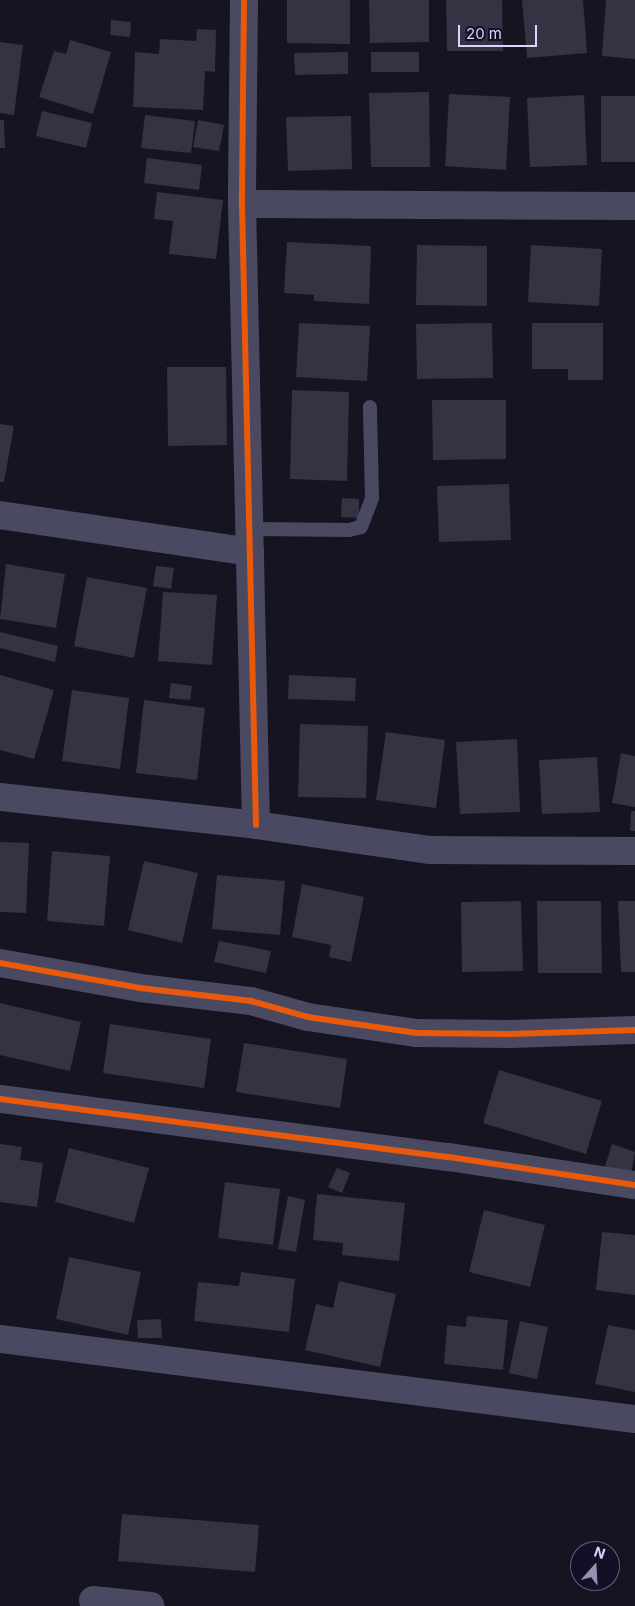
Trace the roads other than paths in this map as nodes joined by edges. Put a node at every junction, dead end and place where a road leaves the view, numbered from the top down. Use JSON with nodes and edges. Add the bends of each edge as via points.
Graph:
{"nodes":[{"id":1,"x":244,"y":0,"type":"edge"},
{"id":2,"x":242,"y":204,"type":"junction"},
{"id":3,"x":635,"y":206,"type":"edge"},
{"id":4,"x":370,"y":407,"type":"dead end"},
{"id":5,"x":0,"y":515,"type":"edge"},
{"id":6,"x":250,"y":540,"type":"junction"},
{"id":7,"x":0,"y":797,"type":"edge"},
{"id":8,"x":256,"y":825,"type":"junction"},
{"id":9,"x":635,"y":851,"type":"edge"},
{"id":10,"x":0,"y":963,"type":"edge"},
{"id":11,"x":635,"y":1030,"type":"edge"},
{"id":12,"x":0,"y":1099,"type":"edge"},
{"id":13,"x":635,"y":1185,"type":"edge"},
{"id":14,"x":0,"y":1339,"type":"edge"},
{"id":15,"x":635,"y":1419,"type":"edge"},
{"id":16,"x":93,"y":1600,"type":"dead end"},
{"id":17,"x":151,"y":1606,"type":"edge"}],
"edges":[{"from":1,"to":2,"type":"street"},
{"from":2,"to":3,"type":"street"},
{"from":2,"to":6,"type":"street"},
{"from":4,"to":6,"type":"lane","via":[[372,498],[361,527]]},
{"from":5,"to":6,"type":"street"},
{"from":6,"to":8,"type":"street"},
{"from":7,"to":8,"type":"street"},
{"from":8,"to":9,"type":"street","via":[[430,850]]},
{"from":10,"to":11,"type":"street","via":[[140,988],[252,1001],[308,1017],[416,1033]]},
{"from":12,"to":13,"type":"street","via":[[449,1157]]},
{"from":14,"to":15,"type":"street"},
{"from":16,"to":17,"type":"street"}]}
